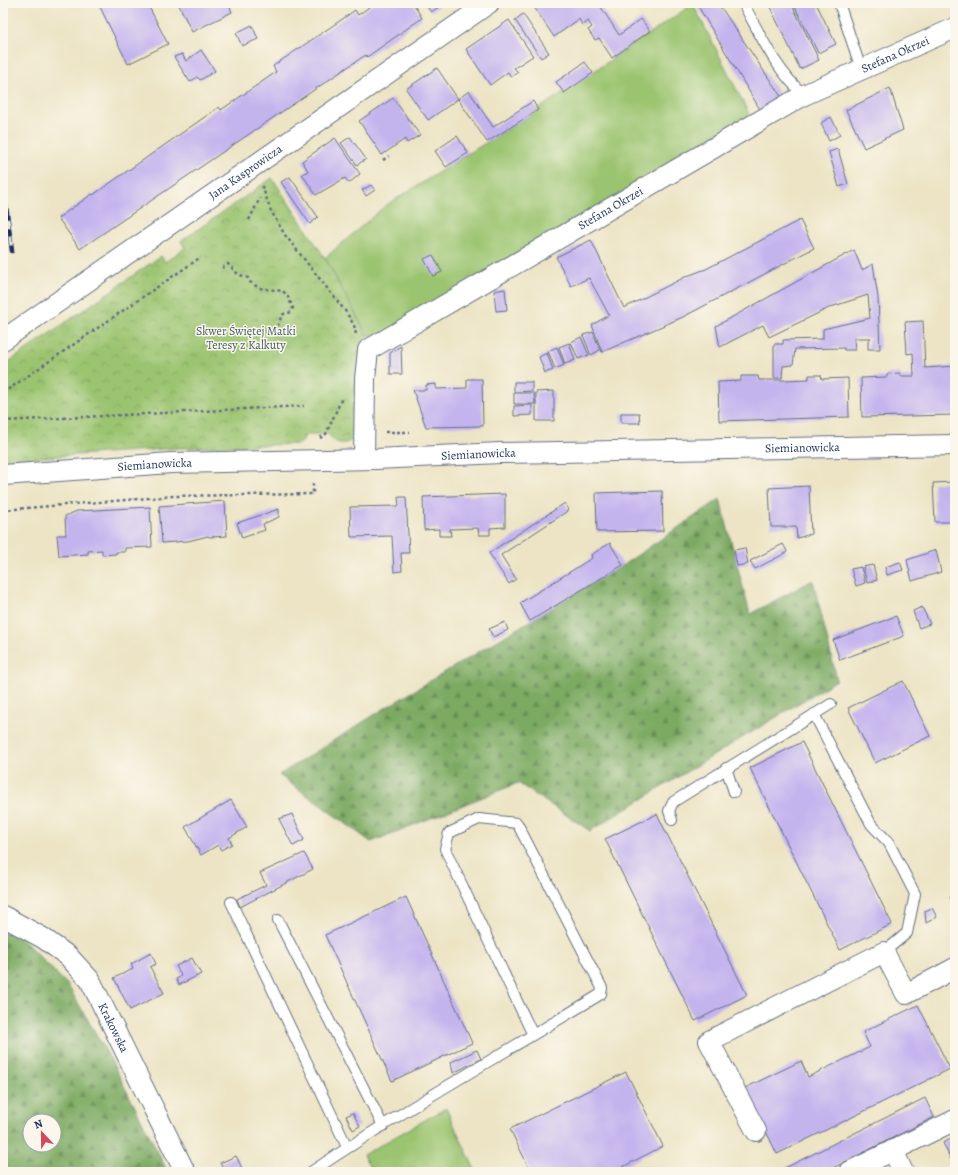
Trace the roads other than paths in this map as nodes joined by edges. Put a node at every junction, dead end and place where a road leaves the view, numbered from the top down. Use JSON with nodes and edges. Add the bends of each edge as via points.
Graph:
{"nodes":[{"id":1,"x":489,"y":3,"type":"edge"},
{"id":2,"x":743,"y":3,"type":"edge"},
{"id":3,"x":839,"y":3,"type":"edge"},
{"id":4,"x":955,"y":28,"type":"edge"},
{"id":5,"x":862,"y":69,"type":"junction"},
{"id":6,"x":804,"y":95,"type":"junction"},
{"id":7,"x":3,"y":340,"type":"edge"},
{"id":8,"x":955,"y":445,"type":"edge"},
{"id":9,"x":364,"y":459,"type":"junction"},
{"id":10,"x":3,"y":475,"type":"edge"},
{"id":11,"x":831,"y":704,"type":"dead end"},
{"id":12,"x":814,"y":714,"type":"junction"},
{"id":13,"x":726,"y":768,"type":"junction"},
{"id":14,"x":734,"y":792,"type":"dead end"},
{"id":15,"x":672,"y":820,"type":"dead end"},
{"id":16,"x":231,"y":902,"type":"dead end"},
{"id":17,"x":3,"y":916,"type":"edge"},
{"id":18,"x":278,"y":920,"type":"dead end"},
{"id":19,"x":884,"y":952,"type":"junction"},
{"id":20,"x":955,"y":968,"type":"edge"},
{"id":21,"x":533,"y":1035,"type":"junction"},
{"id":22,"x":955,"y":1120,"type":"edge"},
{"id":23,"x":383,"y":1126,"type":"junction"},
{"id":24,"x":756,"y":1131,"type":"dead end"},
{"id":25,"x":347,"y":1147,"type":"junction"},
{"id":26,"x":893,"y":1150,"type":"junction"},
{"id":27,"x":185,"y":1172,"type":"edge"},
{"id":28,"x":311,"y":1172,"type":"edge"},
{"id":29,"x":849,"y":1172,"type":"edge"},
{"id":30,"x":903,"y":1172,"type":"edge"}],
"edges":[{"from":1,"to":7,"type":"street","name":"Jana Kasprowicza"},
{"from":2,"to":6,"type":"lane","via":[[779,69]]},
{"from":3,"to":5,"type":"lane"},
{"from":4,"to":5,"type":"street","name":"Stefana Okrzei"},
{"from":5,"to":6,"type":"street","name":"Stefana Okrzei"},
{"from":6,"to":9,"type":"street","name":"Stefana Okrzei","via":[[368,350]]},
{"from":8,"to":9,"type":"street","name":"Siemianowicka","via":[[508,453]]},
{"from":9,"to":10,"type":"street","name":"Siemianowicka","via":[[171,463]]},
{"from":11,"to":12,"type":"lane"},
{"from":12,"to":13,"type":"lane"},
{"from":12,"to":19,"type":"lane","via":[[871,824],[889,843],[915,894],[907,933]]},
{"from":13,"to":14,"type":"lane"},
{"from":13,"to":15,"type":"lane","via":[[673,802],[669,811]]},
{"from":16,"to":25,"type":"lane"},
{"from":17,"to":27,"type":"street","name":"Krakowska","via":[[68,956],[90,980]]},
{"from":18,"to":23,"type":"lane"},
{"from":19,"to":20,"type":"street","via":[[906,994]]},
{"from":19,"to":24,"type":"street","via":[[709,1041]]},
{"from":21,"to":21,"type":"lane","via":[[601,994],[602,988],[517,823],[479,820],[449,833],[445,849]]},
{"from":21,"to":23,"type":"lane"},
{"from":22,"to":26,"type":"street"},
{"from":23,"to":25,"type":"lane"},
{"from":25,"to":28,"type":"lane"},
{"from":26,"to":29,"type":"street"},
{"from":26,"to":30,"type":"street"}]}
